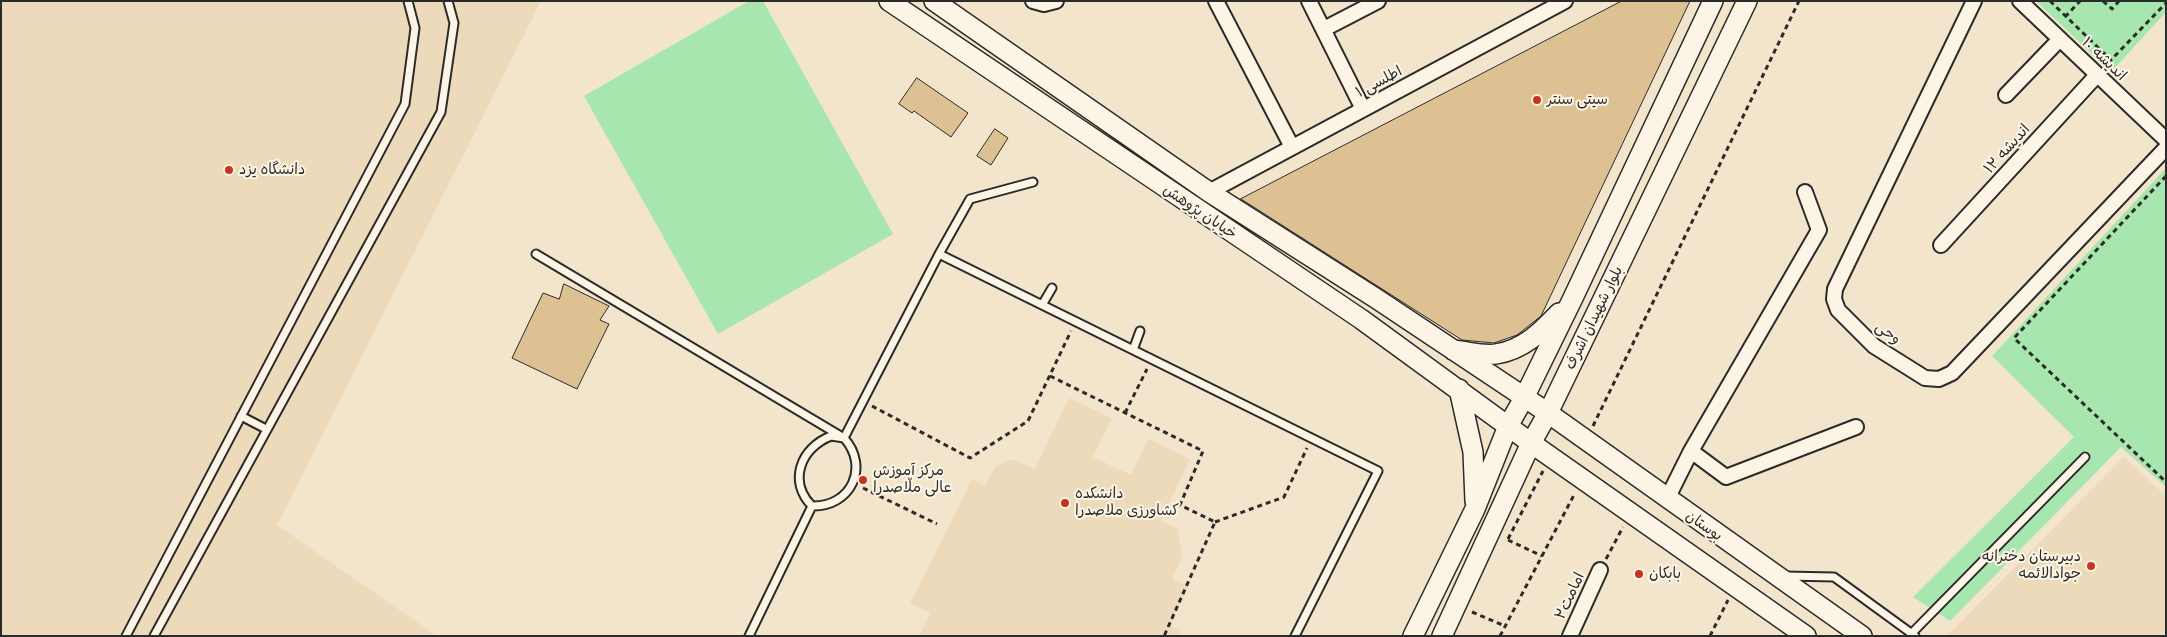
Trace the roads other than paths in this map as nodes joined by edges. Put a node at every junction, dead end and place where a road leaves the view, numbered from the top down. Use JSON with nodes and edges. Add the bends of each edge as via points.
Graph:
{"nodes":[{"id":1,"x":408,"y":1,"type":"edge"},
{"id":2,"x":448,"y":1,"type":"edge"},
{"id":3,"x":889,"y":1,"type":"edge"},
{"id":4,"x":934,"y":1,"type":"edge"},
{"id":5,"x":1033,"y":1,"type":"edge"},
{"id":6,"x":1056,"y":1,"type":"edge"},
{"id":7,"x":1216,"y":1,"type":"edge"},
{"id":8,"x":1309,"y":1,"type":"edge"},
{"id":9,"x":1378,"y":1,"type":"edge"},
{"id":10,"x":1565,"y":1,"type":"edge"},
{"id":11,"x":1713,"y":1,"type":"edge"},
{"id":12,"x":1747,"y":1,"type":"edge"},
{"id":13,"x":1974,"y":1,"type":"edge"},
{"id":14,"x":2020,"y":1,"type":"edge"},
{"id":15,"x":1324,"y":29,"type":"junction"},
{"id":16,"x":2056,"y":35,"type":"junction"},
{"id":17,"x":2097,"y":75,"type":"junction"},
{"id":18,"x":2006,"y":95,"type":"dead end"},
{"id":19,"x":1363,"y":109,"type":"junction"},
{"id":20,"x":2166,"y":140,"type":"edge"},
{"id":21,"x":1292,"y":147,"type":"junction"},
{"id":22,"x":2166,"y":148,"type":"edge"},
{"id":23,"x":1033,"y":182,"type":"dead end"},
{"id":24,"x":1210,"y":192,"type":"junction"},
{"id":25,"x":1805,"y":192,"type":"dead end"},
{"id":26,"x":1941,"y":245,"type":"dead end"},
{"id":27,"x":536,"y":254,"type":"dead end"},
{"id":28,"x":939,"y":254,"type":"junction"},
{"id":29,"x":1052,"y":288,"type":"dead end"},
{"id":30,"x":1572,"y":300,"type":"junction"},
{"id":31,"x":1042,"y":304,"type":"junction"},
{"id":32,"x":1140,"y":331,"type":"dead end"},
{"id":33,"x":1133,"y":350,"type":"junction"},
{"id":34,"x":1452,"y":350,"type":"junction"},
{"id":35,"x":1458,"y":389,"type":"junction"},
{"id":36,"x":1524,"y":398,"type":"junction"},
{"id":37,"x":1548,"y":413,"type":"junction"},
{"id":38,"x":241,"y":416,"type":"junction"},
{"id":39,"x":1508,"y":426,"type":"junction"},
{"id":40,"x":1856,"y":427,"type":"dead end"},
{"id":41,"x":266,"y":429,"type":"junction"},
{"id":42,"x":844,"y":438,"type":"junction"},
{"id":43,"x":1531,"y":443,"type":"junction"},
{"id":44,"x":1691,"y":451,"type":"junction"},
{"id":45,"x":2085,"y":457,"type":"dead end"},
{"id":46,"x":1371,"y":485,"type":"junction"},
{"id":47,"x":1380,"y":488,"type":"dead end"},
{"id":48,"x":1666,"y":499,"type":"junction"},
{"id":49,"x":812,"y":506,"type":"junction"},
{"id":50,"x":1475,"y":509,"type":"junction"},
{"id":51,"x":1694,"y":519,"type":"junction"},
{"id":52,"x":1679,"y":547,"type":"junction"},
{"id":53,"x":1600,"y":570,"type":"road end"},
{"id":54,"x":1776,"y":576,"type":"junction"},
{"id":55,"x":1304,"y":618,"type":"junction"},
{"id":56,"x":1312,"y":621,"type":"dead end"},
{"id":57,"x":1914,"y":634,"type":"edge"},
{"id":58,"x":126,"y":636,"type":"edge"},
{"id":59,"x":154,"y":636,"type":"edge"},
{"id":60,"x":749,"y":636,"type":"edge"},
{"id":61,"x":1295,"y":636,"type":"edge"},
{"id":62,"x":1413,"y":636,"type":"edge"},
{"id":63,"x":1442,"y":636,"type":"edge"},
{"id":64,"x":1570,"y":636,"type":"edge"},
{"id":65,"x":1806,"y":636,"type":"edge"},
{"id":66,"x":1862,"y":636,"type":"edge"}],
"edges":[{"from":1,"to":38,"type":"lane","via":[[415,28],[405,104]]},
{"from":2,"to":41,"type":"lane","via":[[454,23],[441,112]]},
{"from":3,"to":35,"type":"main road","name":"خیابان پژوهش","via":[[1353,314]]},
{"from":4,"to":24,"type":"main road","name":"خیابان پژوهش"},
{"from":5,"to":6,"type":"street","via":[[1044,4]]},
{"from":7,"to":21,"type":"street"},
{"from":8,"to":15,"type":"street"},
{"from":9,"to":15,"type":"street"},
{"from":10,"to":19,"type":"street","name":"اطلسی ۱"},
{"from":11,"to":30,"type":"main road","name":"بلوار شهیدان اشرف"},
{"from":12,"to":37,"type":"main road","name":"بلوار شهیدان اشرف"},
{"from":13,"to":22,"type":"street","name":"وحی","via":[[1835,289],[1838,310],[1874,346],[1925,378],[1938,379],[1952,373]]},
{"from":14,"to":16,"type":"street","name":"اندیشه ۱۰"},
{"from":15,"to":19,"type":"street"},
{"from":16,"to":17,"type":"street","name":"اندیشه ۱۰"},
{"from":16,"to":18,"type":"street"},
{"from":17,"to":20,"type":"street","name":"اندیشه ۱۰"},
{"from":17,"to":26,"type":"street","name":"اندیشه ۱۲"},
{"from":19,"to":21,"type":"street","name":"اطلسی ۱"},
{"from":21,"to":24,"type":"street","name":"اطلسی ۱"},
{"from":23,"to":28,"type":"lane","via":[[970,199]]},
{"from":24,"to":34,"type":"main road","name":"خیابان پژوهش"},
{"from":25,"to":44,"type":"street","via":[[1819,230]]},
{"from":27,"to":42,"type":"lane"},
{"from":28,"to":31,"type":"lane"},
{"from":28,"to":42,"type":"lane"},
{"from":29,"to":31,"type":"lane"},
{"from":30,"to":34,"type":"main road","via":[[1537,336],[1516,348],[1496,354]]},
{"from":30,"to":36,"type":"main road","name":"بلوار شهیدان اشرف"},
{"from":31,"to":33,"type":"lane"},
{"from":32,"to":33,"type":"lane"},
{"from":33,"to":46,"type":"lane","via":[[1378,471]]},
{"from":34,"to":36,"type":"main road","name":"خیابان پژوهش"},
{"from":35,"to":39,"type":"main road","name":"خیابان پژوهش"},
{"from":35,"to":50,"type":"main road","via":[[1473,452]]},
{"from":36,"to":37,"type":"main road","name":"خیابان پژوهش"},
{"from":36,"to":39,"type":"main road","name":"بلوار شهیدان اشرف"},
{"from":37,"to":43,"type":"main road","name":"بلوار شهیدان اشرف"},
{"from":37,"to":48,"type":"main road","name":"بوستان"},
{"from":38,"to":41,"type":"lane"},
{"from":38,"to":58,"type":"lane"},
{"from":39,"to":43,"type":"main road","name":"خیابان پژوهش"},
{"from":39,"to":50,"type":"main road","name":"بلوار شهیدان اشرف"},
{"from":40,"to":44,"type":"street","via":[[1726,477]]},
{"from":41,"to":59,"type":"lane"},
{"from":42,"to":49,"type":"lane","via":[[856,457],[853,483],[840,499],[824,507]]},
{"from":42,"to":49,"type":"lane","via":[[831,436],[823,439],[801,463],[799,480],[803,497]]},
{"from":43,"to":52,"type":"main road","name":"بوستان"},
{"from":43,"to":63,"type":"main road","name":"بلوار شهیدان اشرف"},
{"from":44,"to":48,"type":"street"},
{"from":45,"to":57,"type":"lane"},
{"from":46,"to":47,"type":"lane"},
{"from":46,"to":55,"type":"lane"},
{"from":48,"to":51,"type":"main road","name":"بوستان"},
{"from":49,"to":60,"type":"lane"},
{"from":50,"to":62,"type":"main road","name":"بلوار شهیدان اشرف"},
{"from":51,"to":52,"type":"main road"},
{"from":51,"to":54,"type":"main road","name":"بوستان"},
{"from":52,"to":65,"type":"main road","name":"بوستان"},
{"from":53,"to":64,"type":"street","name":"امامت۲"},
{"from":54,"to":57,"type":"lane","via":[[1834,577]]},
{"from":54,"to":66,"type":"main road","name":"بوستان"},
{"from":55,"to":56,"type":"lane"},
{"from":55,"to":61,"type":"lane"}]}
